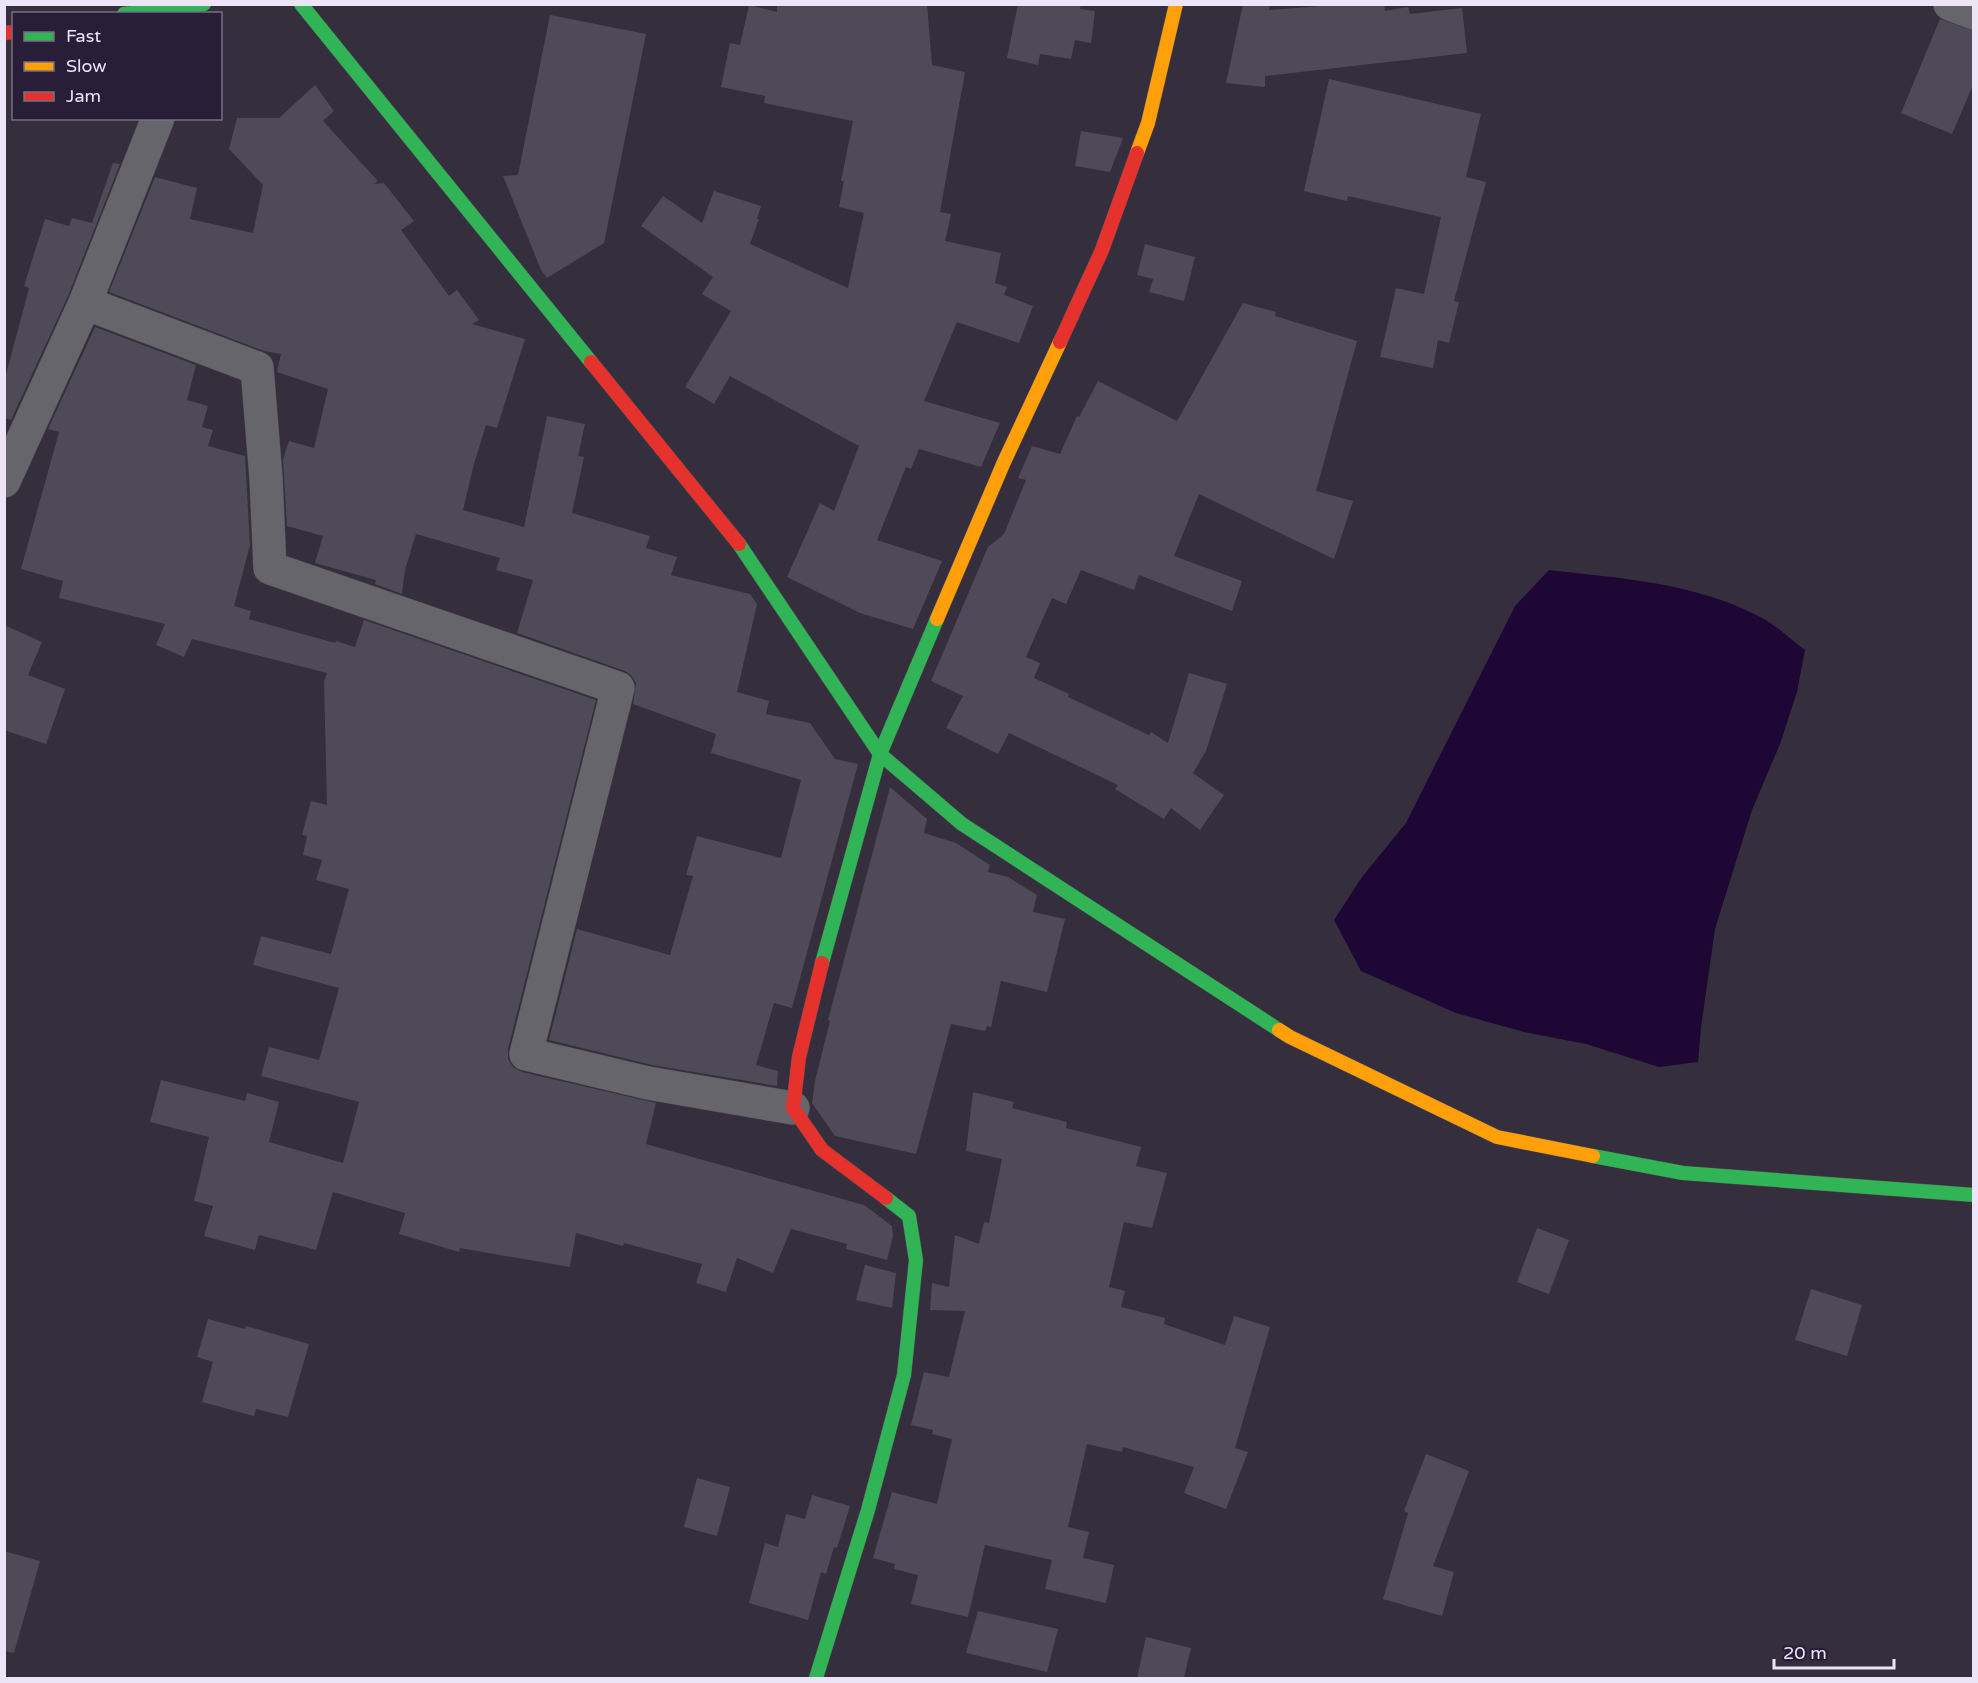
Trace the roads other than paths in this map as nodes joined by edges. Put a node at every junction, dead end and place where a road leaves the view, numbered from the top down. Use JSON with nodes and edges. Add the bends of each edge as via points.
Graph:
{"nodes":[{"id":1,"x":302,"y":4,"type":"edge"},
{"id":2,"x":1176,"y":4,"type":"edge"},
{"id":3,"x":1950,"y":4,"type":"edge"},
{"id":4,"x":203,"y":5,"type":"edge"},
{"id":5,"x":142,"y":12,"type":"edge"},
{"id":6,"x":1974,"y":13,"type":"edge"},
{"id":7,"x":157,"y":120,"type":"edge"},
{"id":8,"x":85,"y":303,"type":"junction"},
{"id":9,"x":4,"y":481,"type":"edge"},
{"id":10,"x":880,"y":754,"type":"junction"},
{"id":11,"x":793,"y":1108,"type":"junction"},
{"id":12,"x":1974,"y":1196,"type":"edge"},
{"id":13,"x":816,"y":1678,"type":"edge"}],
"edges":[{"from":1,"to":10,"type":"street","via":[[745,552]]},
{"from":2,"to":10,"type":"street","via":[[1148,123],[1102,250],[1004,462]]},
{"from":3,"to":6,"type":"street"},
{"from":4,"to":5,"type":"street"},
{"from":7,"to":8,"type":"street"},
{"from":8,"to":9,"type":"street"},
{"from":8,"to":11,"type":"street","via":[[257,368],[270,568],[618,688],[526,1054],[648,1083]]},
{"from":10,"to":11,"type":"street","via":[[799,1057]]},
{"from":10,"to":12,"type":"street","via":[[962,824],[1290,1037],[1497,1137],[1683,1173]]},
{"from":11,"to":13,"type":"street","via":[[822,1150],[909,1216],[916,1260],[904,1375],[868,1510]]}]}
